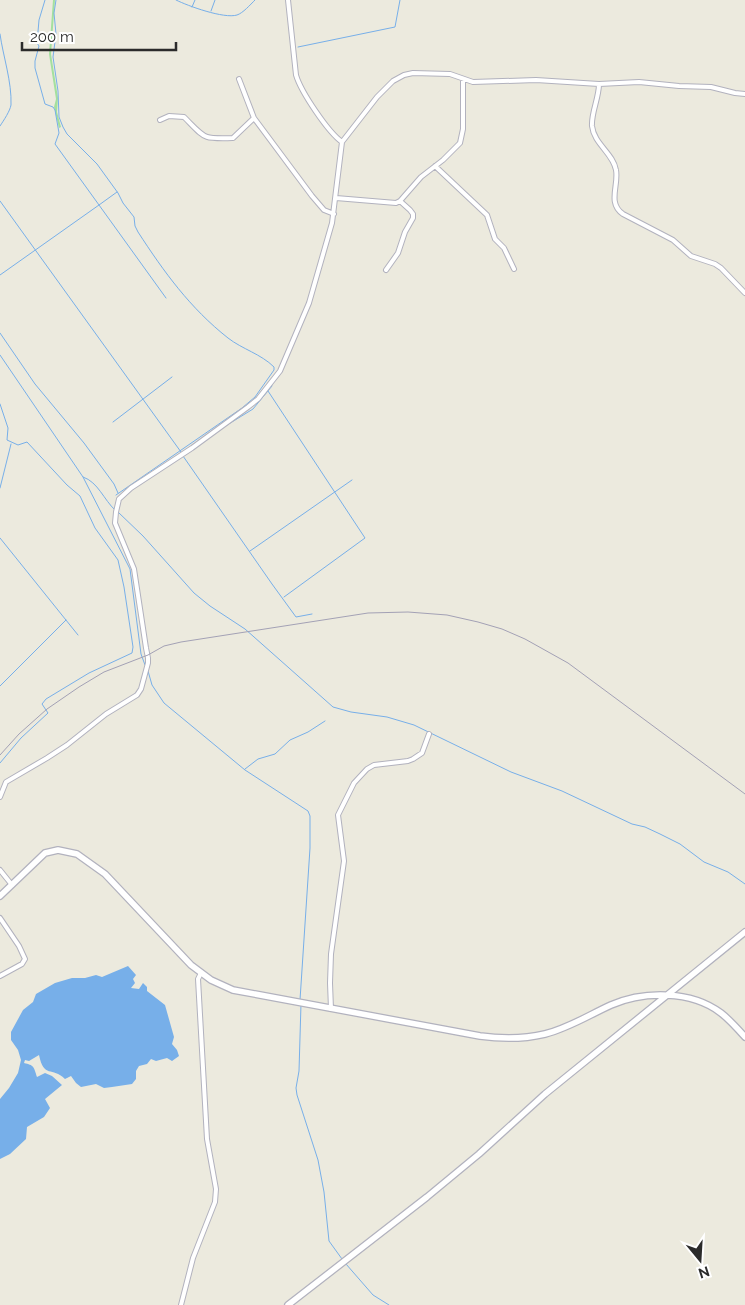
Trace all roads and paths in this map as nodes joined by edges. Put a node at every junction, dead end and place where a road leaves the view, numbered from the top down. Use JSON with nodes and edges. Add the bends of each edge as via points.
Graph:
{"nodes":[{"id":1,"x":288,"y":0,"type":"edge"},
{"id":2,"x":239,"y":79,"type":"dead end"},
{"id":3,"x":463,"y":79,"type":"junction"},
{"id":4,"x":599,"y":84,"type":"junction"},
{"id":5,"x":745,"y":94,"type":"edge"},
{"id":6,"x":254,"y":118,"type":"junction"},
{"id":7,"x":160,"y":120,"type":"dead end"},
{"id":8,"x":342,"y":142,"type":"junction"},
{"id":9,"x":435,"y":166,"type":"junction"},
{"id":10,"x":336,"y":198,"type":"junction"},
{"id":11,"x":400,"y":200,"type":"junction"},
{"id":12,"x":334,"y":214,"type":"junction"},
{"id":13,"x":514,"y":269,"type":"dead end"},
{"id":14,"x":386,"y":270,"type":"dead end"},
{"id":15,"x":745,"y":293,"type":"edge"},
{"id":16,"x":429,"y":734,"type":"dead end"},
{"id":17,"x":0,"y":798,"type":"edge"},
{"id":18,"x":0,"y":870,"type":"edge"},
{"id":19,"x":12,"y":885,"type":"junction"},
{"id":20,"x":0,"y":896,"type":"edge"},
{"id":21,"x":0,"y":918,"type":"edge"},
{"id":22,"x":745,"y":932,"type":"edge"},
{"id":23,"x":201,"y":973,"type":"junction"},
{"id":24,"x":0,"y":976,"type":"edge"},
{"id":25,"x":666,"y":996,"type":"junction"},
{"id":26,"x":331,"y":1009,"type":"junction"},
{"id":27,"x":745,"y":1037,"type":"edge"},
{"id":28,"x":181,"y":1305,"type":"edge"},
{"id":29,"x":288,"y":1305,"type":"edge"}],
"edges":[{"from":1,"to":8,"type":"street","via":[[299,85]]},
{"from":2,"to":6,"type":"street"},
{"from":3,"to":4,"type":"street","via":[[473,82],[536,80]]},
{"from":3,"to":8,"type":"street","via":[[450,74],[404,75],[377,97]]},
{"from":3,"to":9,"type":"street","via":[[463,136],[455,149]]},
{"from":4,"to":5,"type":"street","via":[[639,82],[711,87]]},
{"from":4,"to":15,"type":"street","via":[[593,132],[615,167],[614,198],[618,211],[672,240],[692,256],[715,264]]},
{"from":6,"to":7,"type":"street","via":[[233,138],[210,139],[184,117],[169,116]]},
{"from":6,"to":12,"type":"street","via":[[312,196],[324,210]]},
{"from":8,"to":10,"type":"street"},
{"from":9,"to":11,"type":"street","via":[[421,176]]},
{"from":9,"to":13,"type":"street","via":[[487,215],[495,239],[504,248]]},
{"from":10,"to":11,"type":"street","via":[[396,203]]},
{"from":10,"to":12,"type":"street"},
{"from":11,"to":14,"type":"street","via":[[413,218],[398,253]]},
{"from":12,"to":17,"type":"street","via":[[309,303],[280,370],[258,399],[119,499],[116,523],[134,569],[148,658],[141,689],[67,745],[6,782]]},
{"from":16,"to":26,"type":"street","via":[[422,753],[414,759],[366,769],[354,783],[338,815],[344,861],[331,954]]},
{"from":18,"to":19,"type":"street"},
{"from":19,"to":20,"type":"main road"},
{"from":19,"to":23,"type":"main road","via":[[45,853],[58,850],[77,854],[105,874]]},
{"from":21,"to":24,"type":"street","via":[[25,959]]},
{"from":22,"to":25,"type":"main road"},
{"from":23,"to":26,"type":"main road","via":[[234,990]]},
{"from":23,"to":28,"type":"street","via":[[198,978],[207,1139],[216,1189]]},
{"from":25,"to":26,"type":"main road","via":[[630,998],[567,1027],[516,1038],[480,1036]]},
{"from":25,"to":27,"type":"main road","via":[[686,998],[711,1007],[732,1022]]},
{"from":25,"to":29,"type":"main road","via":[[545,1094],[479,1154]]}]}
